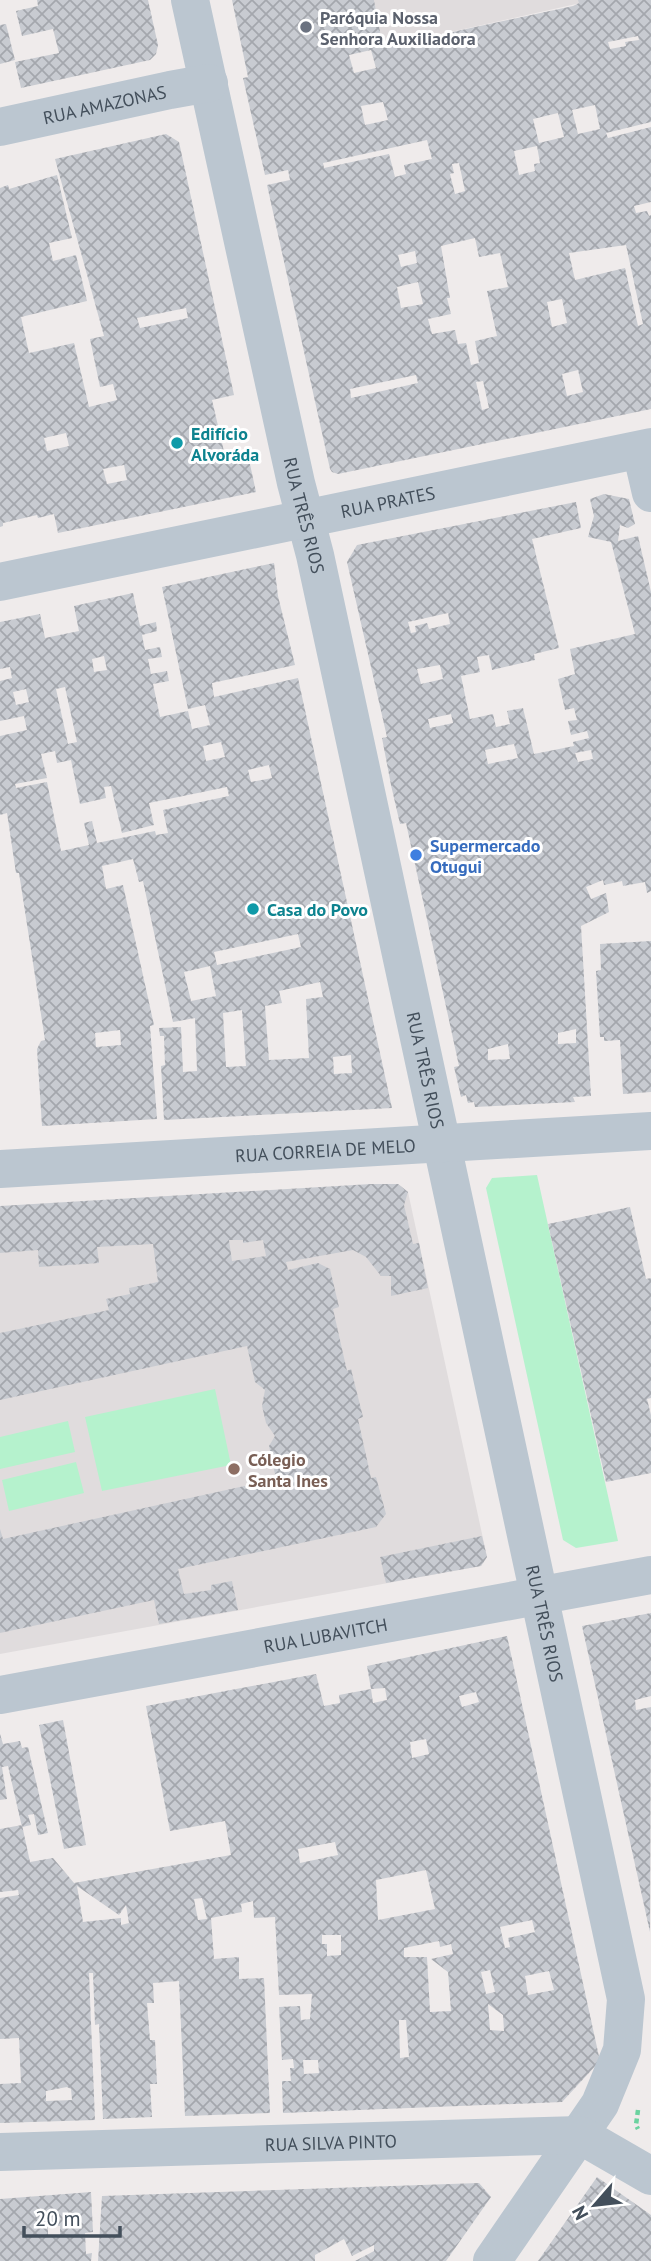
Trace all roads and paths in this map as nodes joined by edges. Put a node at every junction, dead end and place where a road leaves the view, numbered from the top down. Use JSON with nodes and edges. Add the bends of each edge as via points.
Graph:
{"nodes":[{"id":1,"x":190,"y":0,"type":"edge"},
{"id":2,"x":209,"y":83,"type":"junction"},
{"id":3,"x":0,"y":127,"type":"edge"},
{"id":4,"x":646,"y":448,"type":"edge"},
{"id":5,"x":651,"y":493,"type":"edge"},
{"id":6,"x":305,"y":519,"type":"junction"},
{"id":7,"x":0,"y":582,"type":"edge"},
{"id":8,"x":651,"y":1131,"type":"edge"},
{"id":9,"x":441,"y":1142,"type":"junction"},
{"id":10,"x":0,"y":1168,"type":"edge"},
{"id":11,"x":651,"y":1575,"type":"edge"},
{"id":12,"x":538,"y":1595,"type":"junction"},
{"id":13,"x":0,"y":1695,"type":"edge"},
{"id":14,"x":638,"y":2024,"type":"edge"},
{"id":15,"x":580,"y":2135,"type":"junction"},
{"id":16,"x":0,"y":2152,"type":"edge"},
{"id":17,"x":651,"y":2176,"type":"edge"},
{"id":18,"x":492,"y":2261,"type":"edge"}],
"edges":[{"from":1,"to":2,"type":"street","name":"RUA TRÊS RIOS"},
{"from":2,"to":3,"type":"street","name":"RUA AMAZONAS"},
{"from":2,"to":6,"type":"street","name":"RUA TRÊS RIOS"},
{"from":4,"to":5,"type":"street"},
{"from":4,"to":6,"type":"street","name":"RUA PRATES"},
{"from":6,"to":7,"type":"street","name":"RUA PRATES"},
{"from":6,"to":9,"type":"street","name":"RUA TRÊS RIOS"},
{"from":8,"to":9,"type":"street","name":"RUA CORREIA DE MELO"},
{"from":9,"to":10,"type":"street","name":"RUA CORREIA DE MELO"},
{"from":9,"to":12,"type":"street","name":"RUA TRÊS RIOS"},
{"from":11,"to":12,"type":"street","name":"RUA LUBAVITCH"},
{"from":12,"to":13,"type":"street","name":"RUA LUBAVITCH"},
{"from":12,"to":14,"type":"street","name":"RUA TRÊS RIOS","via":[[623,1986]]},
{"from":14,"to":15,"type":"street","name":"RUA TRÊS RIOS"},
{"from":15,"to":16,"type":"street","name":"RUA SILVA PINTO"},
{"from":15,"to":17,"type":"street"},
{"from":15,"to":18,"type":"street","name":"RUA TRÊS RIOS"}]}
